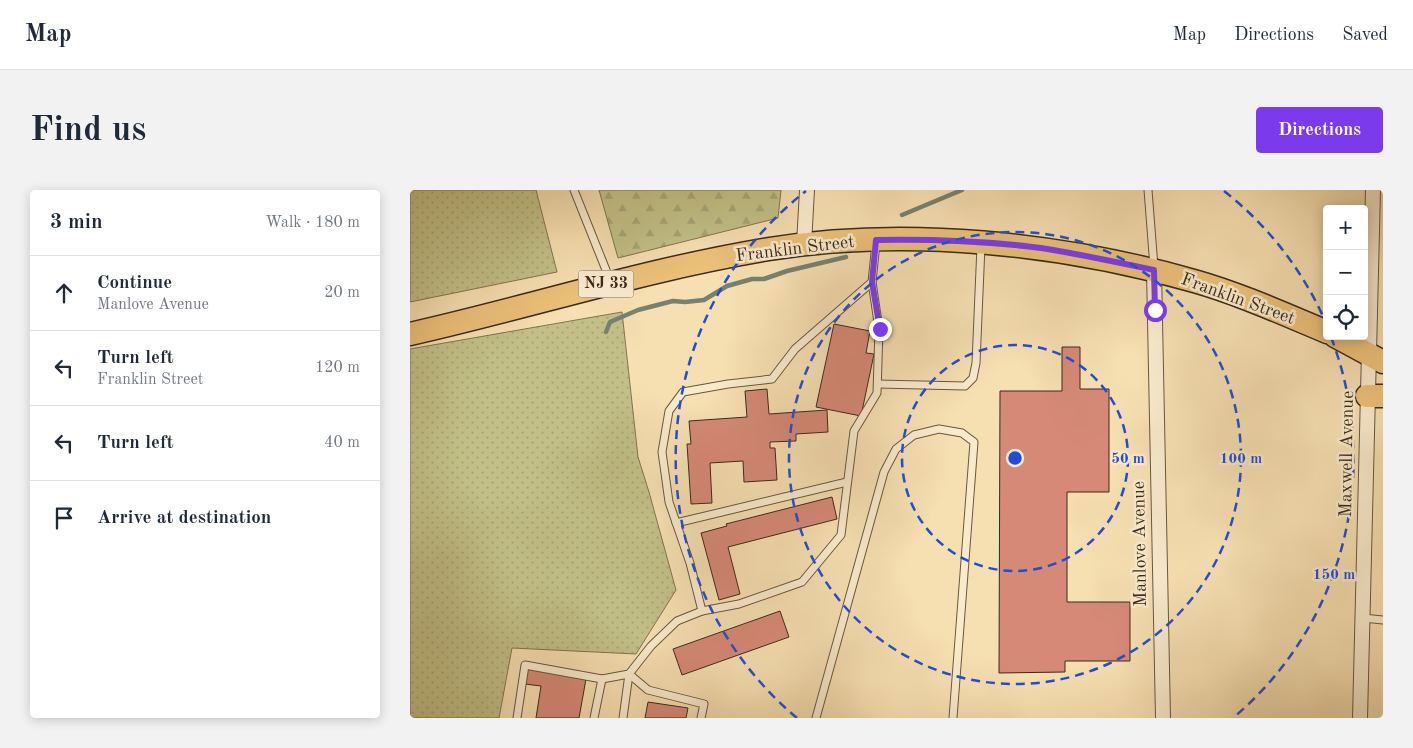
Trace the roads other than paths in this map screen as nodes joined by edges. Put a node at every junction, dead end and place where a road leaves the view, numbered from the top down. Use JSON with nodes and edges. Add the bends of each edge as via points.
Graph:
{"nodes":[{"id":1,"x":574,"y":190,"type":"edge"},
{"id":2,"x":807,"y":190,"type":"edge"},
{"id":3,"x":1148,"y":190,"type":"edge"},
{"id":4,"x":1373,"y":190,"type":"edge"},
{"id":5,"x":1378,"y":228,"type":"edge"},
{"id":6,"x":876,"y":240,"type":"junction"},
{"id":7,"x":981,"y":243,"type":"junction"},
{"id":8,"x":804,"y":244,"type":"junction"},
{"id":9,"x":1154,"y":270,"type":"junction"},
{"id":10,"x":872,"y":282,"type":"junction"},
{"id":11,"x":611,"y":283,"type":"junction"},
{"id":12,"x":1323,"y":330,"type":"edge"},
{"id":13,"x":410,"y":334,"type":"edge"},
{"id":14,"x":1342,"y":340,"type":"edge"},
{"id":15,"x":1376,"y":358,"type":"edge"},
{"id":16,"x":878,"y":384,"type":"junction"},
{"id":17,"x":1375,"y":396,"type":"edge"},
{"id":18,"x":847,"y":482,"type":"junction"},
{"id":19,"x":676,"y":523,"type":"junction"},
{"id":20,"x":702,"y":611,"type":"junction"},
{"id":21,"x":1363,"y":618,"type":"junction"},
{"id":22,"x":1383,"y":620,"type":"edge"},
{"id":23,"x":630,"y":674,"type":"junction"},
{"id":24,"x":602,"y":679,"type":"junction"},
{"id":25,"x":517,"y":718,"type":"edge"},
{"id":26,"x":594,"y":718,"type":"edge"},
{"id":27,"x":623,"y":718,"type":"edge"},
{"id":28,"x":701,"y":718,"type":"edge"},
{"id":29,"x":816,"y":718,"type":"edge"},
{"id":30,"x":953,"y":718,"type":"edge"},
{"id":31,"x":1162,"y":718,"type":"edge"},
{"id":32,"x":1360,"y":718,"type":"edge"}],
"edges":[{"from":1,"to":11,"type":"lane"},
{"from":2,"to":8,"type":"street"},
{"from":3,"to":9,"type":"lane","name":"Manlove Avenue"},
{"from":4,"to":5,"type":"street","name":"Maxwell Avenue"},
{"from":5,"to":15,"type":"street","name":"Maxwell Avenue"},
{"from":6,"to":7,"type":"main road","name":"Franklin Street","number":"NJ 33"},
{"from":6,"to":8,"type":"main road","name":"Franklin Street","number":"NJ 33"},
{"from":6,"to":10,"type":"lane"},
{"from":7,"to":9,"type":"main road","name":"Franklin Street","number":"NJ 33","via":[[1040,248]]},
{"from":7,"to":16,"type":"lane","via":[[973,378],[966,386]]},
{"from":8,"to":11,"type":"main road","name":"Franklin Street","number":"NJ 33","via":[[728,256]]},
{"from":9,"to":12,"type":"main road","name":"Franklin Street","number":"NJ 33","via":[[1240,297]]},
{"from":9,"to":31,"type":"street","name":"Manlove Avenue"},
{"from":10,"to":16,"type":"lane","via":[[880,329]]},
{"from":10,"to":19,"type":"lane","via":[[795,349],[772,380],[684,392],[678,398],[668,411],[662,452],[669,502]]},
{"from":11,"to":13,"type":"main road","name":"Franklin Street","number":"NJ 33"},
{"from":14,"to":15,"type":"main road"},
{"from":15,"to":17,"type":"street","name":"Maxwell Avenue"},
{"from":16,"to":18,"type":"lane","via":[[878,393],[854,431]]},
{"from":17,"to":21,"type":"street","name":"Maxwell Avenue"},
{"from":18,"to":19,"type":"lane"},
{"from":18,"to":20,"type":"lane","via":[[840,536],[802,582],[740,604]]},
{"from":19,"to":20,"type":"lane"},
{"from":20,"to":23,"type":"lane","via":[[677,621],[651,646]]},
{"from":21,"to":22,"type":"lane"},
{"from":21,"to":32,"type":"street","name":"Maxwell Avenue"},
{"from":23,"to":24,"type":"lane"},
{"from":23,"to":27,"type":"lane"},
{"from":23,"to":28,"type":"lane","via":[[648,690],[704,704]]},
{"from":24,"to":25,"type":"lane","via":[[525,665]]},
{"from":24,"to":26,"type":"lane"},
{"from":29,"to":30,"type":"lane","via":[[884,472],[902,444],[914,435],[939,429],[962,433],[974,442]]}]}
